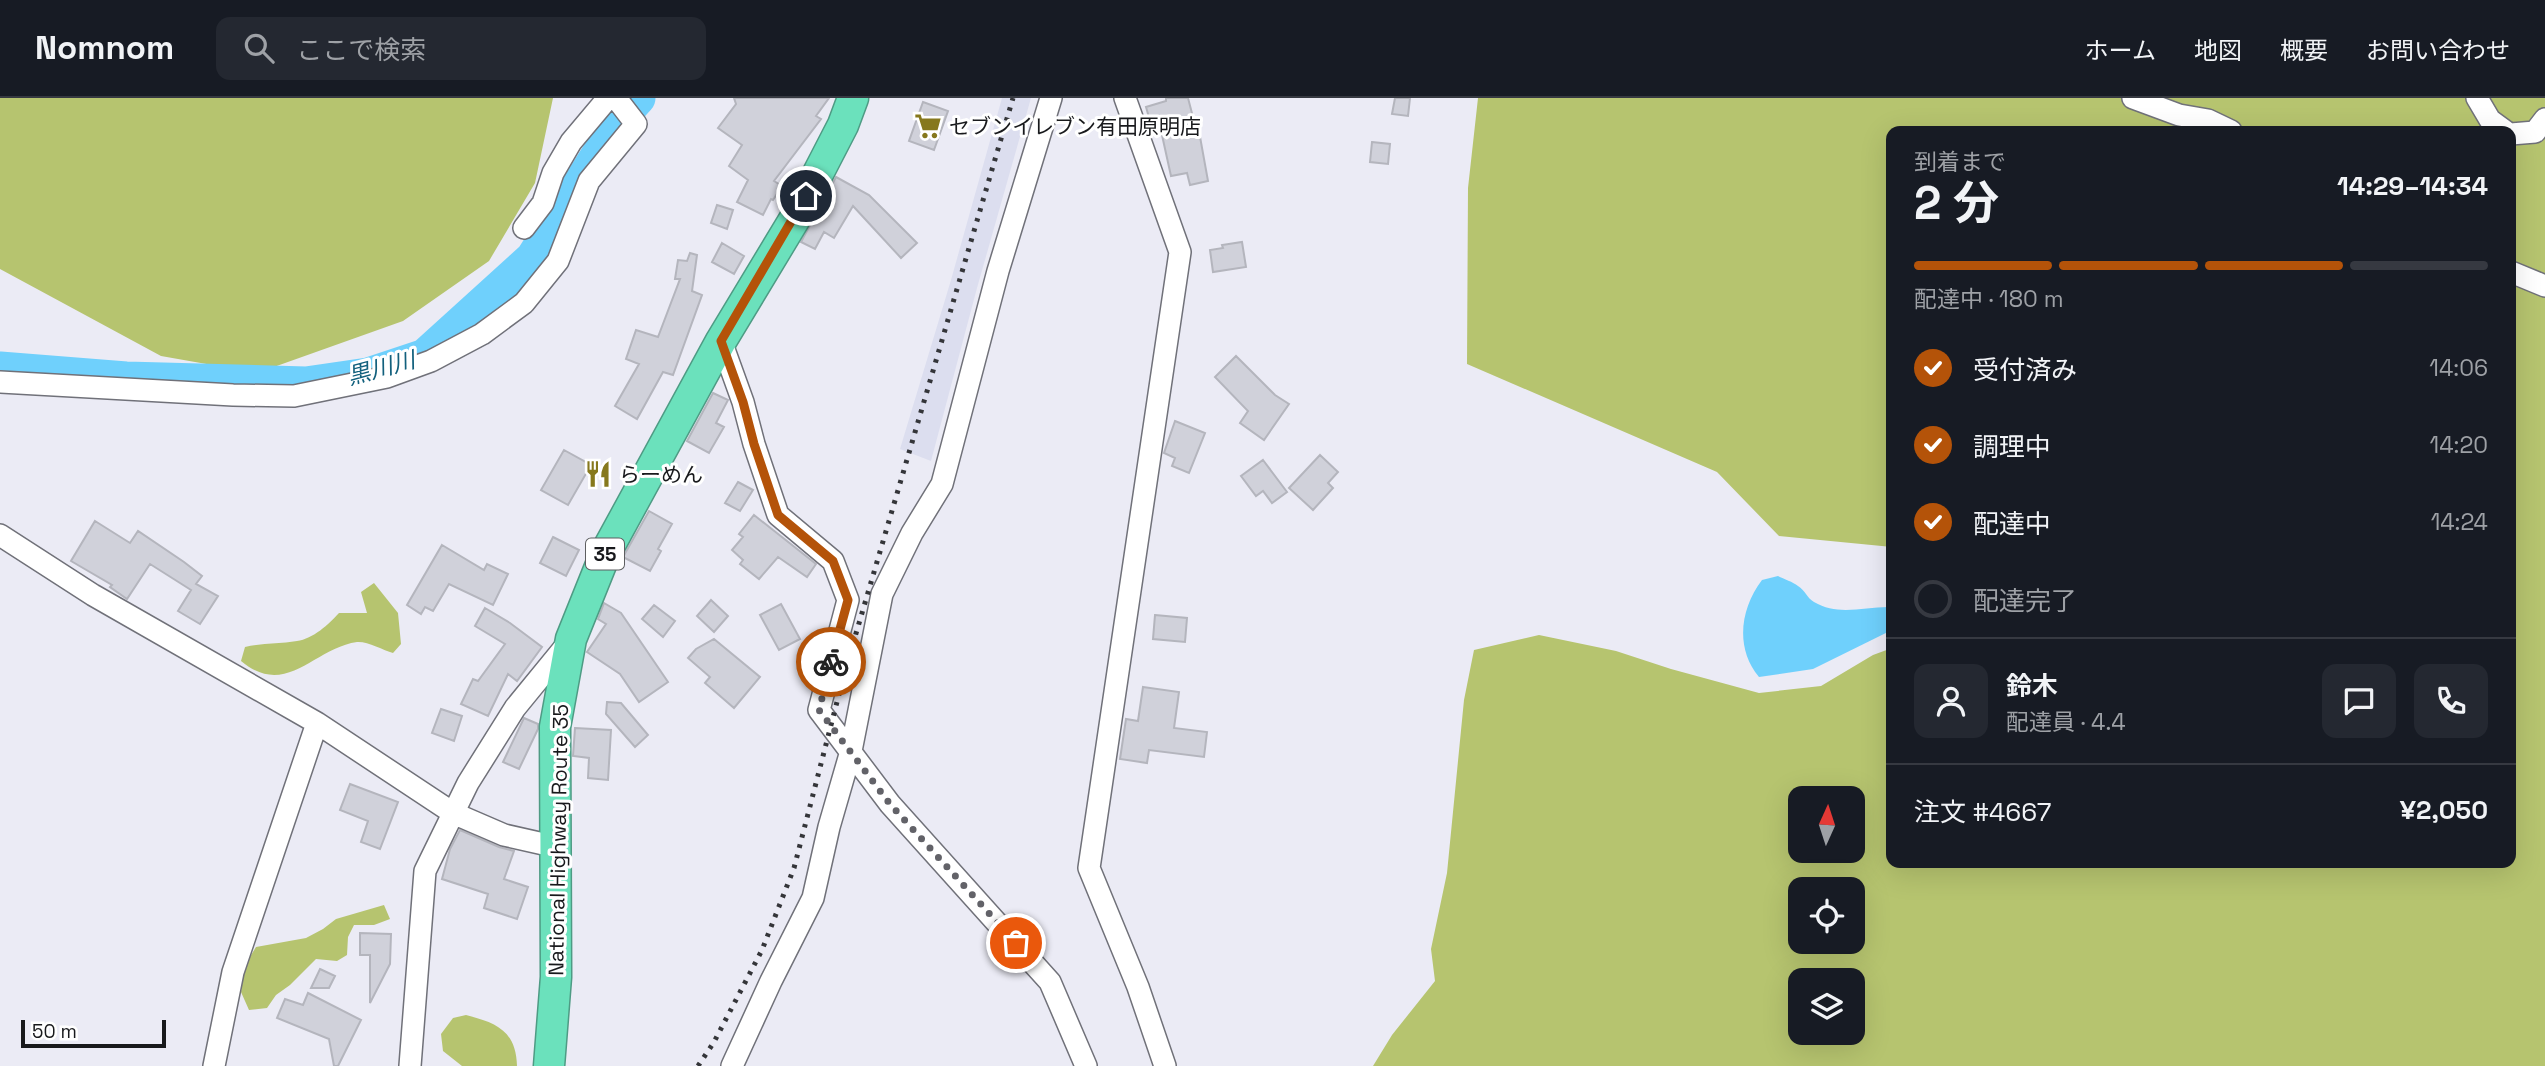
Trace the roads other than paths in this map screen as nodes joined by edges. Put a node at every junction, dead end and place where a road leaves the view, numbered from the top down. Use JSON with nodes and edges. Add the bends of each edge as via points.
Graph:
{"nodes":[{"id":1,"x":608,"y":98,"type":"edge"},
{"id":2,"x":616,"y":98,"type":"edge"},
{"id":3,"x":853,"y":98,"type":"edge"},
{"id":4,"x":1051,"y":98,"type":"edge"},
{"id":5,"x":1125,"y":98,"type":"edge"},
{"id":6,"x":2133,"y":98,"type":"edge"},
{"id":7,"x":2477,"y":98,"type":"edge"},
{"id":8,"x":2545,"y":119,"type":"edge"},
{"id":9,"x":2221,"y":126,"type":"edge"},
{"id":10,"x":2498,"y":126,"type":"edge"},
{"id":11,"x":2516,"y":134,"type":"edge"},
{"id":12,"x":524,"y":228,"type":"dead end"},
{"id":13,"x":2516,"y":274,"type":"edge"},
{"id":14,"x":2545,"y":286,"type":"edge"},
{"id":15,"x":721,"y":341,"type":"junction"},
{"id":16,"x":0,"y":382,"type":"edge"},
{"id":17,"x":0,"y":535,"type":"edge"},
{"id":18,"x":570,"y":639,"type":"junction"},
{"id":19,"x":317,"y":723,"type":"junction"},
{"id":20,"x":851,"y":751,"type":"junction"},
{"id":21,"x":453,"y":813,"type":"junction"},
{"id":22,"x":557,"y":847,"type":"junction"},
{"id":23,"x":214,"y":1066,"type":"edge"},
{"id":24,"x":410,"y":1066,"type":"edge"},
{"id":25,"x":549,"y":1066,"type":"edge"},
{"id":26,"x":732,"y":1066,"type":"edge"},
{"id":27,"x":1086,"y":1066,"type":"edge"},
{"id":28,"x":1165,"y":1066,"type":"edge"}],
"edges":[{"from":1,"to":12,"type":"street","via":[[571,142],[543,203]]},
{"from":2,"to":16,"type":"street","via":[[636,124],[589,181],[558,261],[524,303],[482,334],[431,362],[387,377],[294,396]]},
{"from":3,"to":15,"type":"highway","name":"National Highway Route 35","number":"35","via":[[794,220]]},
{"from":4,"to":20,"type":"street","via":[[998,271],[942,484],[882,594]]},
{"from":5,"to":28,"type":"street","via":[[1180,252],[1089,868]]},
{"from":6,"to":9,"type":"street"},
{"from":7,"to":10,"type":"street"},
{"from":8,"to":11,"type":"street","via":[[2535,132]]},
{"from":13,"to":14,"type":"street"},
{"from":15,"to":18,"type":"highway","name":"National Highway Route 35","number":"35","via":[[606,552]]},
{"from":15,"to":20,"type":"street","via":[[778,515],[833,561],[848,600],[819,710]]},
{"from":17,"to":19,"type":"street","via":[[93,595]]},
{"from":18,"to":21,"type":"street","via":[[516,708]]},
{"from":18,"to":22,"type":"highway","name":"National Highway Route 35","number":"35","via":[[555,727]]},
{"from":19,"to":21,"type":"street"},
{"from":19,"to":23,"type":"street","via":[[233,972]]},
{"from":20,"to":26,"type":"street","via":[[813,898]]},
{"from":20,"to":27,"type":"street","via":[[890,804],[1051,982]]},
{"from":21,"to":22,"type":"street","via":[[504,835]]},
{"from":21,"to":24,"type":"street","via":[[425,871]]},
{"from":22,"to":25,"type":"highway","name":"National Highway Route 35","number":"35","via":[[556,977]]}]}
